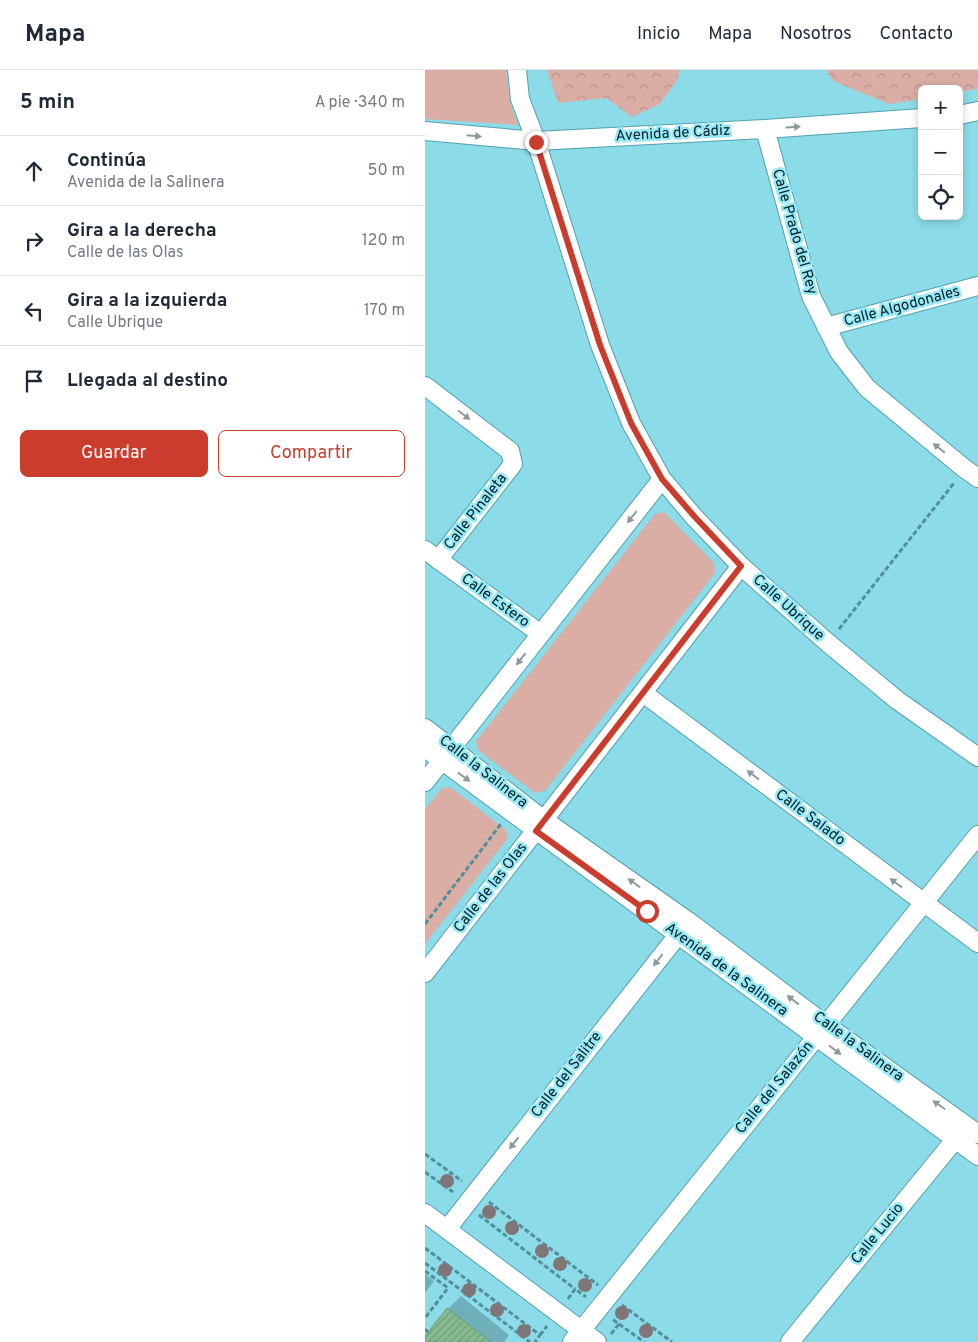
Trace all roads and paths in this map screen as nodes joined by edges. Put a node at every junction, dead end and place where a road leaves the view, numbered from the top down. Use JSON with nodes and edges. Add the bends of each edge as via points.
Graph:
{"nodes":[{"id":1,"x":517,"y":70,"type":"edge"},
{"id":2,"x":978,"y":111,"type":"edge"},
{"id":3,"x":963,"y":114,"type":"edge"},
{"id":4,"x":918,"y":118,"type":"edge"},
{"id":5,"x":765,"y":129,"type":"junction"},
{"id":6,"x":425,"y":132,"type":"edge"},
{"id":7,"x":536,"y":142,"type":"junction"},
{"id":8,"x":978,"y":286,"type":"edge"},
{"id":9,"x":826,"y":327,"type":"junction"},
{"id":10,"x":425,"y":386,"type":"edge"},
{"id":11,"x":971,"y":474,"type":"edge"},
{"id":12,"x":662,"y":479,"type":"junction"},
{"id":13,"x":432,"y":555,"type":"edge"},
{"id":14,"x":741,"y":566,"type":"junction"},
{"id":15,"x":541,"y":634,"type":"junction"},
{"id":16,"x":828,"y":643,"type":"junction"},
{"id":17,"x":643,"y":693,"type":"junction"},
{"id":18,"x":425,"y":728,"type":"edge"},
{"id":19,"x":425,"y":748,"type":"edge"},
{"id":20,"x":446,"y":754,"type":"junction"},
{"id":21,"x":978,"y":757,"type":"edge"},
{"id":22,"x":425,"y":782,"type":"edge"},
{"id":23,"x":502,"y":824,"type":"dead end"},
{"id":24,"x":540,"y":825,"type":"junction"},
{"id":25,"x":978,"y":835,"type":"edge"},
{"id":26,"x":923,"y":904,"type":"junction"},
{"id":27,"x":425,"y":924,"type":"edge"},
{"id":28,"x":683,"y":928,"type":"junction"},
{"id":29,"x":978,"y":943,"type":"edge"},
{"id":30,"x":425,"y":973,"type":"edge"},
{"id":31,"x":821,"y":1031,"type":"junction"},
{"id":32,"x":972,"y":1130,"type":"edge"},
{"id":33,"x":955,"y":1139,"type":"junction"},
{"id":34,"x":425,"y":1154,"type":"edge"},
{"id":35,"x":978,"y":1156,"type":"edge"},
{"id":36,"x":425,"y":1172,"type":"edge"},
{"id":37,"x":467,"y":1185,"type":"dead end"},
{"id":38,"x":458,"y":1196,"type":"dead end"},
{"id":39,"x":484,"y":1198,"type":"dead end"},
{"id":40,"x":474,"y":1212,"type":"dead end"},
{"id":41,"x":425,"y":1213,"type":"edge"},
{"id":42,"x":447,"y":1229,"type":"junction"},
{"id":43,"x":425,"y":1248,"type":"edge"},
{"id":44,"x":425,"y":1264,"type":"edge"},
{"id":45,"x":425,"y":1271,"type":"edge"},
{"id":46,"x":601,"y":1287,"type":"dead end"},
{"id":47,"x":575,"y":1289,"type":"dead end"},
{"id":48,"x":616,"y":1300,"type":"dead end"},
{"id":49,"x":425,"y":1318,"type":"edge"},
{"id":50,"x":619,"y":1324,"type":"dead end"},
{"id":51,"x":577,"y":1336,"type":"edge"},
{"id":52,"x":530,"y":1342,"type":"edge"},
{"id":53,"x":535,"y":1342,"type":"edge"},
{"id":54,"x":597,"y":1342,"type":"edge"},
{"id":55,"x":643,"y":1342,"type":"edge"},
{"id":56,"x":672,"y":1342,"type":"edge"},
{"id":57,"x":790,"y":1342,"type":"edge"}],
"edges":[{"from":1,"to":7,"type":"street","name":"Calle Ubrique","via":[[519,100]]},
{"from":2,"to":3,"type":"street"},
{"from":5,"to":4,"type":"street","name":"Avenida de Cádiz","one_way":true},
{"from":5,"to":7,"type":"street","name":"Avenida de Cádiz"},
{"from":5,"to":9,"type":"street","name":"Calle Prado del Rey","via":[[811,296]]},
{"from":6,"to":7,"type":"street","name":"Avenida de Cádiz","one_way":true},
{"from":7,"to":12,"type":"street","name":"Calle Ubrique","via":[[600,345],[631,423]]},
{"from":8,"to":9,"type":"street","name":"Calle Algodonales"},
{"from":11,"to":9,"type":"street","name":"Calle Prado del Rey","one_way":true,"via":[[867,388],[839,352]]},
{"from":10,"to":13,"type":"street","name":"Calle Pinaleta","one_way":true,"via":[[510,451],[513,464]]},
{"from":11,"to":16,"type":"path"},
{"from":12,"to":14,"type":"street","name":"Calle Ubrique"},
{"from":12,"to":15,"type":"street","one_way":true},
{"from":13,"to":15,"type":"street","name":"Calle Estero"},
{"from":14,"to":16,"type":"street","name":"Calle Ubrique"},
{"from":14,"to":17,"type":"street","name":"Calle de las Olas"},
{"from":15,"to":20,"type":"street","one_way":true},
{"from":16,"to":21,"type":"street","name":"Calle Ubrique","via":[[897,700]]},
{"from":17,"to":24,"type":"street","name":"Calle de las Olas"},
{"from":26,"to":17,"type":"street","name":"Calle Salado","one_way":true},
{"from":18,"to":20,"type":"street","name":"Calle la Salinera"},
{"from":19,"to":20,"type":"street"},
{"from":20,"to":22,"type":"street"},
{"from":20,"to":24,"type":"street","name":"Calle la Salinera"},
{"from":23,"to":27,"type":"path"},
{"from":24,"to":28,"type":"street","name":"Avenida de la Salinera"},
{"from":24,"to":30,"type":"street","name":"Calle de las Olas"},
{"from":25,"to":26,"type":"street","name":"Calle del Salazón"},
{"from":26,"to":29,"type":"street","name":"Calle Salado"},
{"from":26,"to":31,"type":"street","name":"Calle del Salazón"},
{"from":28,"to":31,"type":"street","name":"Avenida de la Salinera"},
{"from":28,"to":42,"type":"street","name":"Calle del Salitre","one_way":true},
{"from":32,"to":31,"type":"street","name":"Calle la Salinera","one_way":true},
{"from":31,"to":33,"type":"street","name":"Avenida de la Salinera","one_way":true},
{"from":31,"to":51,"type":"street","name":"Calle del Salazón"},
{"from":32,"to":33,"type":"street","name":"Calle Lucio"},
{"from":33,"to":35,"type":"street","name":"Avenida de la Salinera"},
{"from":33,"to":57,"type":"street","name":"Calle Lucio"},
{"from":34,"to":37,"type":"path"},
{"from":36,"to":38,"type":"path"},
{"from":39,"to":46,"type":"path"},
{"from":40,"to":47,"type":"path"},
{"from":41,"to":42,"type":"street"},
{"from":42,"to":51,"type":"street"},
{"from":43,"to":53,"type":"path","via":[[540,1335]]},
{"from":44,"to":52,"type":"path"},
{"from":45,"to":49,"type":"path","via":[[448,1288]]},
{"from":48,"to":56,"type":"path"},
{"from":50,"to":55,"type":"path"},
{"from":51,"to":54,"type":"street"}]}
